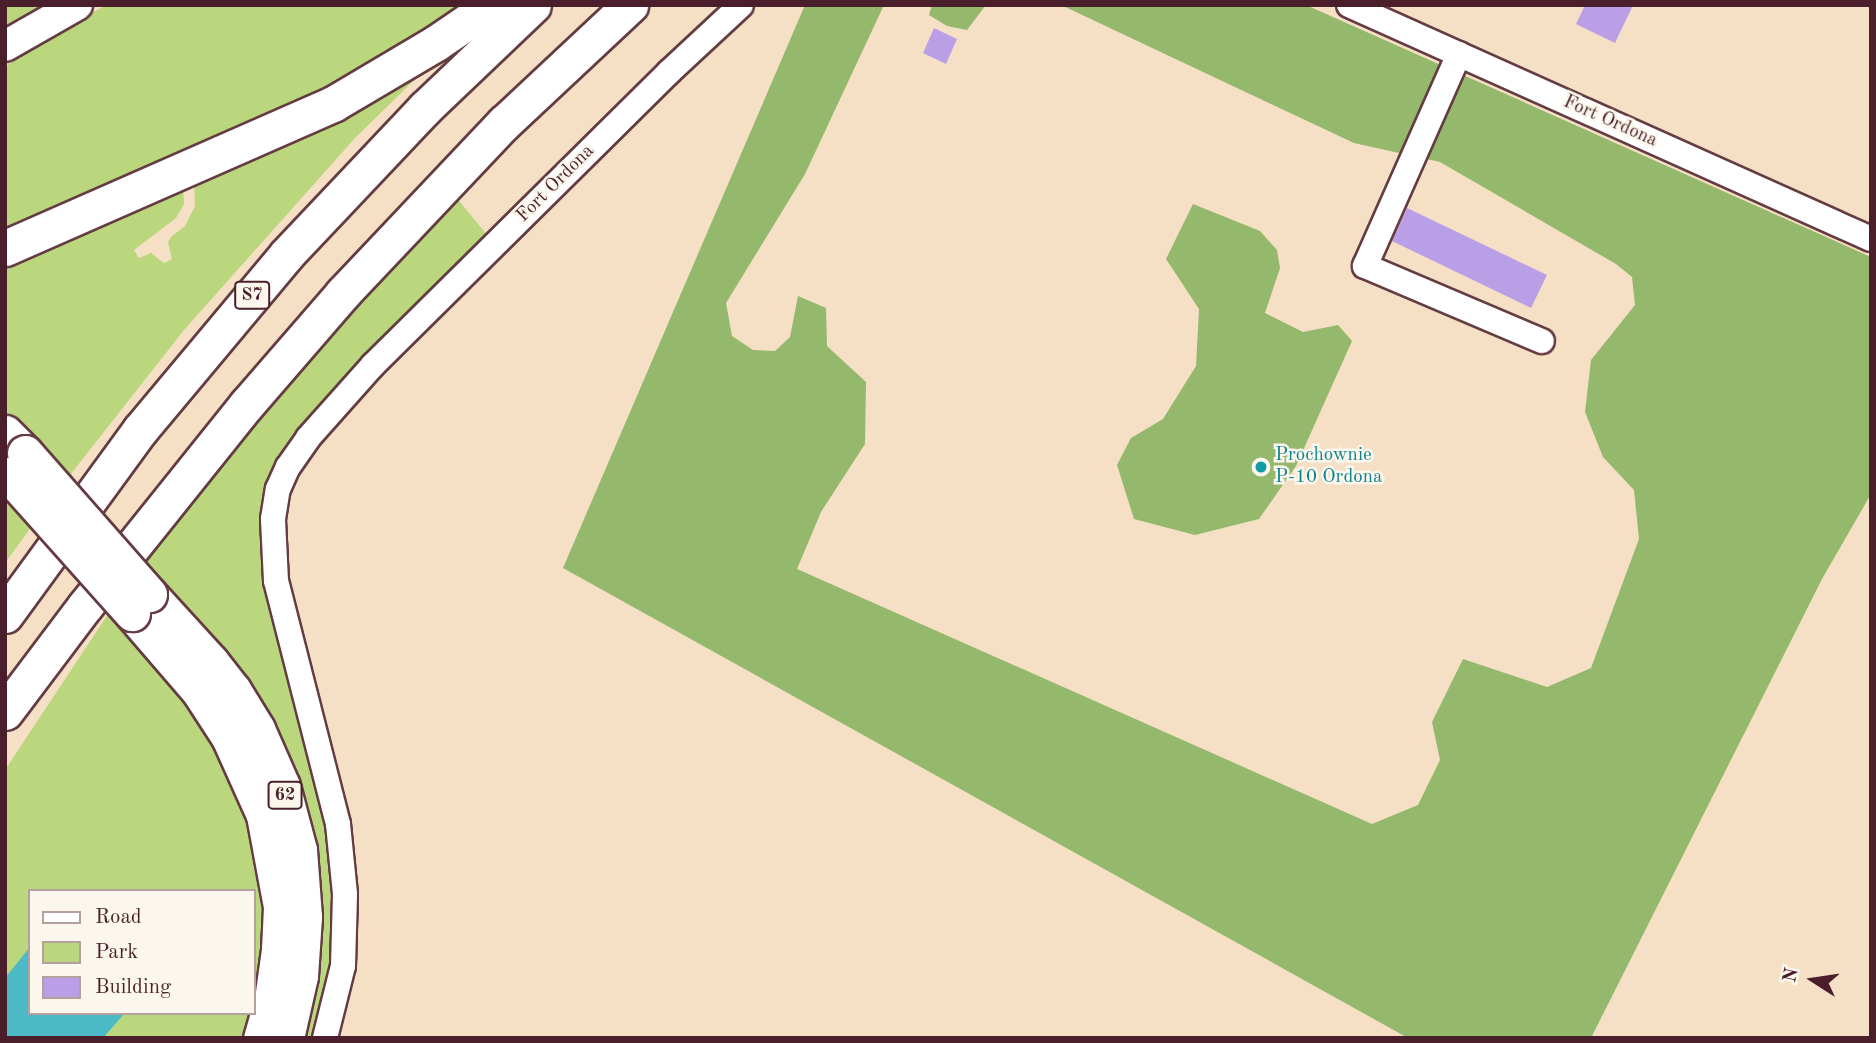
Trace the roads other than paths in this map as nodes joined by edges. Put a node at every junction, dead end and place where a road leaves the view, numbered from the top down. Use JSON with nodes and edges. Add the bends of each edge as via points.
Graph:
{"nodes":[{"id":1,"x":77,"y":5,"type":"edge"},
{"id":2,"x":492,"y":5,"type":"edge"},
{"id":3,"x":533,"y":5,"type":"edge"},
{"id":4,"x":630,"y":5,"type":"edge"},
{"id":5,"x":741,"y":5,"type":"edge"},
{"id":6,"x":1349,"y":5,"type":"edge"},
{"id":7,"x":5,"y":46,"type":"edge"},
{"id":8,"x":1459,"y":54,"type":"junction"},
{"id":9,"x":1871,"y":239,"type":"edge"},
{"id":10,"x":5,"y":248,"type":"edge"},
{"id":11,"x":1542,"y":341,"type":"dead end"},
{"id":12,"x":11,"y":458,"type":"edge"},
{"id":13,"x":140,"y":603,"type":"junction"},
{"id":14,"x":5,"y":615,"type":"edge"},
{"id":15,"x":5,"y":712,"type":"edge"},
{"id":16,"x":261,"y":1038,"type":"edge"},
{"id":17,"x":286,"y":1038,"type":"edge"},
{"id":18,"x":325,"y":1038,"type":"edge"}],
"edges":[{"from":1,"to":7,"type":"main road"},
{"from":2,"to":10,"type":"highway","via":[[333,104]]},
{"from":3,"to":14,"type":"highway","number":"S7","via":[[425,108],[287,254],[140,430]]},
{"from":4,"to":15,"type":"highway","via":[[504,123],[343,293],[247,404]]},
{"from":5,"to":18,"type":"street","name":"Fort Ordona","via":[[373,365],[308,438],[278,489],[273,519],[276,581],[338,824],[345,894],[343,966]]},
{"from":6,"to":8,"type":"street","name":"Fort Ordona"},
{"from":8,"to":9,"type":"street","name":"Fort Ordona"},
{"from":8,"to":11,"type":"street","via":[[1364,265]]},
{"from":12,"to":13,"type":"highway","bridge":true},
{"from":13,"to":16,"type":"highway","via":[[229,737],[264,815],[281,907],[274,988]]},
{"from":13,"to":17,"type":"highway","number":"62","via":[[211,662],[233,690],[257,729],[282,786],[299,850],[304,917],[300,976]]}]}
